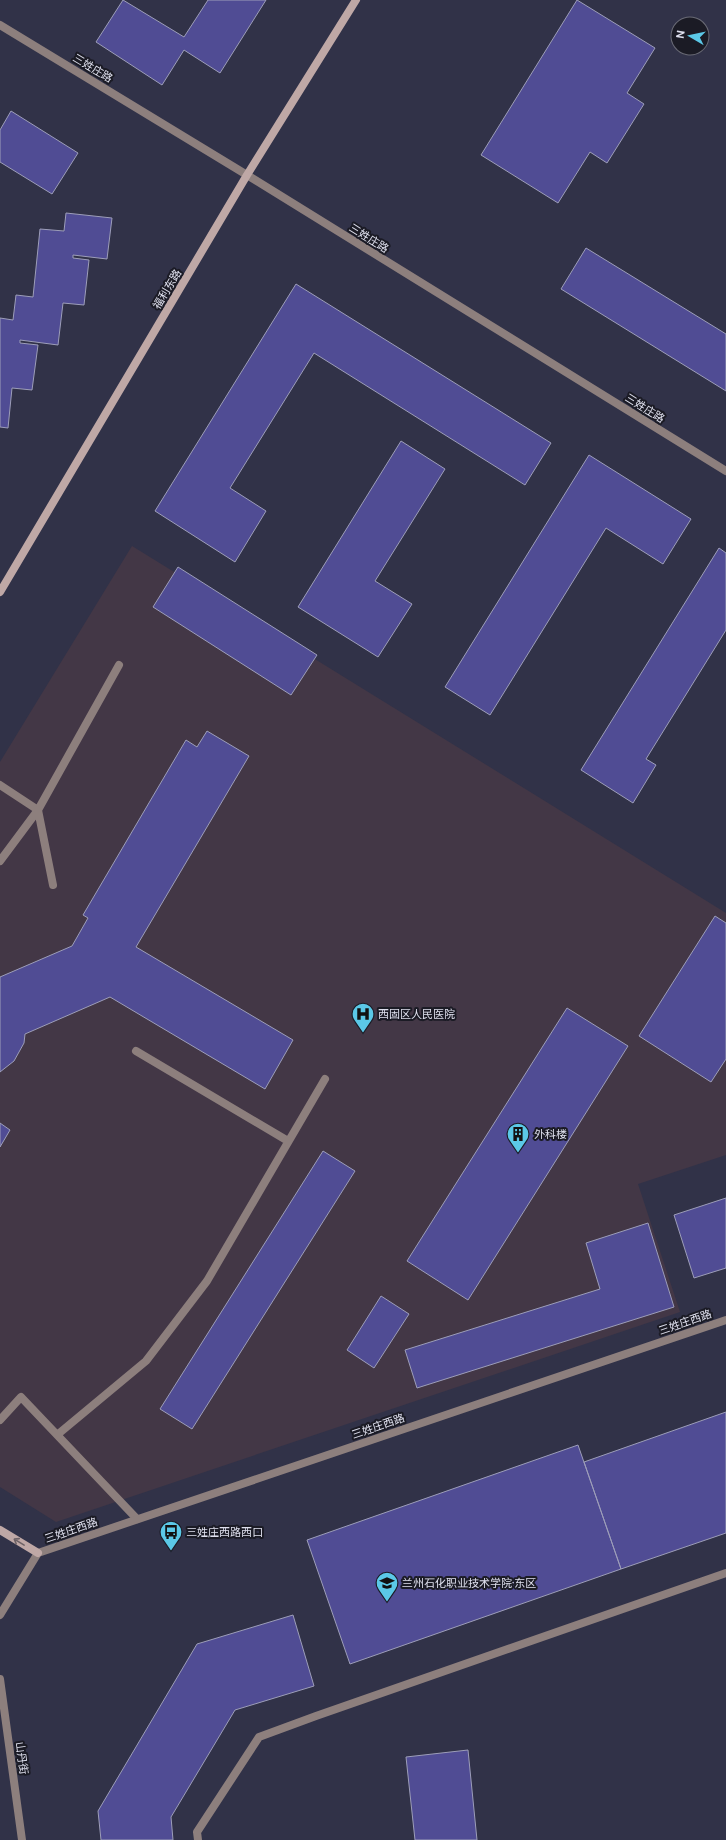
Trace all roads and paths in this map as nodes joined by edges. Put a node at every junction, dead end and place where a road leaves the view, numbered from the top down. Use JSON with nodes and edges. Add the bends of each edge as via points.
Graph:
{"nodes":[{"id":1,"x":356,"y":0,"type":"edge"},
{"id":2,"x":0,"y":25,"type":"edge"},
{"id":3,"x":247,"y":175,"type":"junction"},
{"id":4,"x":726,"y":471,"type":"edge"},
{"id":5,"x":0,"y":592,"type":"edge"},
{"id":6,"x":118,"y":665,"type":"dead end"},
{"id":7,"x":0,"y":785,"type":"edge"},
{"id":8,"x":38,"y":810,"type":"junction"},
{"id":9,"x":0,"y":861,"type":"edge"},
{"id":10,"x":53,"y":885,"type":"dead end"},
{"id":11,"x":136,"y":1051,"type":"dead end"},
{"id":12,"x":325,"y":1079,"type":"dead end"},
{"id":13,"x":288,"y":1141,"type":"junction"},
{"id":14,"x":726,"y":1320,"type":"edge"},
{"id":15,"x":0,"y":1420,"type":"edge"},
{"id":16,"x":58,"y":1435,"type":"junction"},
{"id":17,"x":137,"y":1519,"type":"junction"},
{"id":18,"x":0,"y":1530,"type":"edge"},
{"id":19,"x":38,"y":1553,"type":"junction"},
{"id":20,"x":726,"y":1574,"type":"edge"},
{"id":21,"x":0,"y":1616,"type":"edge"},
{"id":22,"x":0,"y":1679,"type":"edge"},
{"id":23,"x":22,"y":1840,"type":"edge"},
{"id":24,"x":198,"y":1840,"type":"edge"}],
"edges":[{"from":1,"to":3,"type":"main road","name":"福利东路"},
{"from":2,"to":3,"type":"street","name":"三姓庄路"},
{"from":3,"to":4,"type":"street","name":"三姓庄路"},
{"from":3,"to":5,"type":"main road","name":"福利东路"},
{"from":6,"to":8,"type":"street"},
{"from":7,"to":8,"type":"street"},
{"from":8,"to":9,"type":"street"},
{"from":8,"to":10,"type":"street"},
{"from":11,"to":13,"type":"street"},
{"from":12,"to":13,"type":"street"},
{"from":13,"to":16,"type":"street","via":[[207,1282],[146,1361]]},
{"from":14,"to":17,"type":"street","name":"三姓庄西路"},
{"from":15,"to":16,"type":"street","via":[[21,1397]]},
{"from":16,"to":17,"type":"street"},
{"from":17,"to":19,"type":"street","name":"三姓庄西路"},
{"from":19,"to":18,"type":"main road","one_way":true},
{"from":19,"to":21,"type":"street"},
{"from":20,"to":24,"type":"street","via":[[259,1738],[197,1832]]},
{"from":22,"to":23,"type":"street","name":"山丹街"}]}
